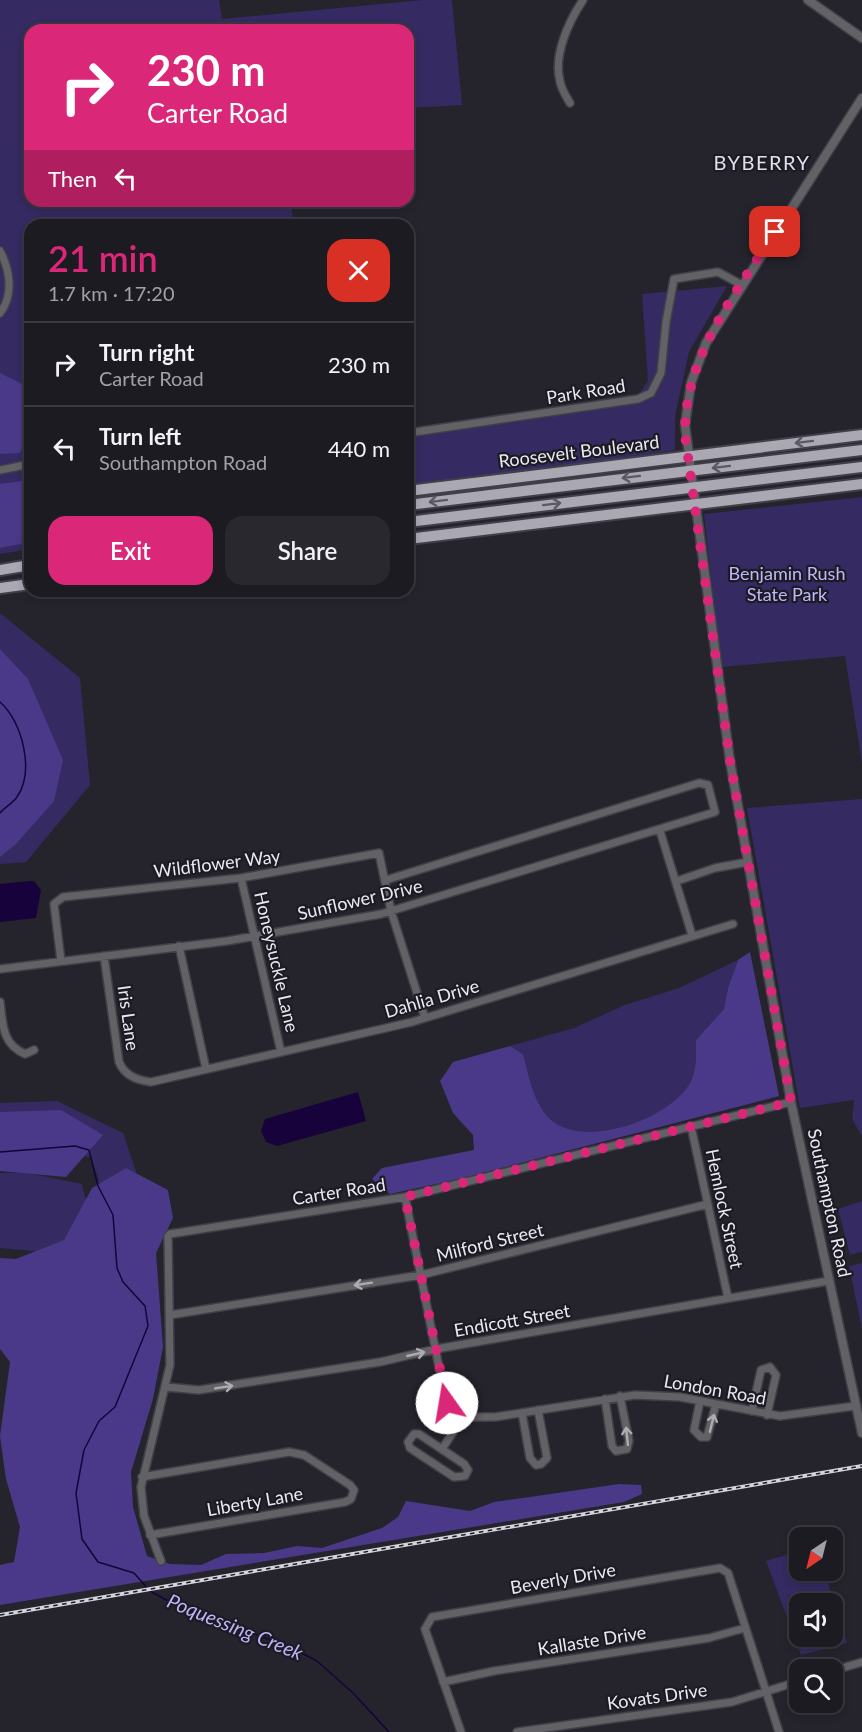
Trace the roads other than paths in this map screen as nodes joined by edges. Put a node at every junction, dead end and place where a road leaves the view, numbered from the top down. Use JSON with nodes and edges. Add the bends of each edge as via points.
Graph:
{"nodes":[{"id":1,"x":583,"y":0,"type":"edge"},
{"id":2,"x":808,"y":0,"type":"edge"},
{"id":3,"x":862,"y":38,"type":"edge"},
{"id":4,"x":862,"y":98,"type":"edge"},
{"id":5,"x":570,"y":103,"type":"dead end"},
{"id":6,"x":0,"y":251,"type":"edge"},
{"id":7,"x":741,"y":285,"type":"junction"},
{"id":8,"x":0,"y":314,"type":"edge"},
{"id":9,"x":414,"y":432,"type":"edge"},
{"id":10,"x":862,"y":435,"type":"edge"},
{"id":11,"x":862,"y":450,"type":"edge"},
{"id":12,"x":687,"y":456,"type":"junction"},
{"id":13,"x":24,"y":465,"type":"edge"},
{"id":14,"x":862,"y":467,"type":"edge"},
{"id":15,"x":0,"y":470,"type":"edge"},
{"id":16,"x":689,"y":470,"type":"junction"},
{"id":17,"x":862,"y":484,"type":"edge"},
{"id":18,"x":692,"y":488,"type":"junction"},
{"id":19,"x":414,"y":489,"type":"edge"},
{"id":20,"x":414,"y":504,"type":"edge"},
{"id":21,"x":694,"y":505,"type":"junction"},
{"id":22,"x":414,"y":521,"type":"edge"},
{"id":23,"x":414,"y":538,"type":"edge"},
{"id":24,"x":24,"y":566,"type":"edge"},
{"id":25,"x":0,"y":570,"type":"edge"},
{"id":26,"x":24,"y":585,"type":"edge"},
{"id":27,"x":0,"y":588,"type":"edge"},
{"id":28,"x":660,"y":831,"type":"junction"},
{"id":29,"x":748,"y":862,"type":"junction"},
{"id":30,"x":242,"y":878,"type":"junction"},
{"id":31,"x":386,"y":880,"type":"junction"},
{"id":32,"x":677,"y":881,"type":"junction"},
{"id":33,"x":391,"y":911,"type":"junction"},
{"id":34,"x":733,"y":924,"type":"dead end"},
{"id":35,"x":692,"y":935,"type":"junction"},
{"id":36,"x":254,"y":936,"type":"junction"},
{"id":37,"x":179,"y":946,"type":"junction"},
{"id":38,"x":104,"y":956,"type":"junction"},
{"id":39,"x":60,"y":961,"type":"junction"},
{"id":40,"x":0,"y":969,"type":"edge"},
{"id":41,"x":0,"y":1002,"type":"edge"},
{"id":42,"x":424,"y":1018,"type":"junction"},
{"id":43,"x":34,"y":1050,"type":"dead end"},
{"id":44,"x":281,"y":1052,"type":"junction"},
{"id":45,"x":206,"y":1069,"type":"junction"},
{"id":46,"x":135,"y":1078,"type":"joint"},
{"id":47,"x":791,"y":1102,"type":"junction"},
{"id":48,"x":691,"y":1126,"type":"junction"},
{"id":49,"x":405,"y":1197,"type":"junction"},
{"id":50,"x":708,"y":1204,"type":"junction"},
{"id":51,"x":421,"y":1275,"type":"junction"},
{"id":52,"x":828,"y":1281,"type":"junction"},
{"id":53,"x":728,"y":1298,"type":"junction"},
{"id":54,"x":170,"y":1315,"type":"junction"},
{"id":55,"x":436,"y":1349,"type":"junction"},
{"id":56,"x":166,"y":1387,"type":"junction"},
{"id":57,"x":620,"y":1396,"type":"junction"},
{"id":58,"x":605,"y":1399,"type":"junction"},
{"id":59,"x":700,"y":1401,"type":"junction"},
{"id":60,"x":716,"y":1404,"type":"junction"},
{"id":61,"x":855,"y":1406,"type":"junction"},
{"id":62,"x":538,"y":1410,"type":"junction"},
{"id":63,"x":752,"y":1411,"type":"junction"},
{"id":64,"x":522,"y":1413,"type":"junction"},
{"id":65,"x":767,"y":1415,"type":"junction"},
{"id":66,"x":463,"y":1417,"type":"junction"},
{"id":67,"x":862,"y":1433,"type":"edge"},
{"id":68,"x":442,"y":1449,"type":"junction"},
{"id":69,"x":142,"y":1476,"type":"junction"},
{"id":70,"x":150,"y":1536,"type":"junction"},
{"id":71,"x":161,"y":1561,"type":"dead end"},
{"id":72,"x":745,"y":1628,"type":"junction"},
{"id":73,"x":862,"y":1662,"type":"edge"},
{"id":74,"x":843,"y":1668,"type":"edge"},
{"id":75,"x":443,"y":1682,"type":"junction"},
{"id":76,"x":789,"y":1685,"type":"edge"},
{"id":77,"x":767,"y":1692,"type":"junction"},
{"id":78,"x":461,"y":1732,"type":"edge"},
{"id":79,"x":517,"y":1732,"type":"edge"},
{"id":80,"x":779,"y":1732,"type":"edge"}],
"edges":[{"from":1,"to":5,"type":"street","via":[[566,32],[559,58],[560,82]]},
{"from":2,"to":3,"type":"street"},
{"from":4,"to":7,"type":"street","name":"Southampton Road"},
{"from":6,"to":8,"type":"street","via":[[7,264],[9,284]]},
{"from":7,"to":9,"type":"street","name":"Park Road","via":[[718,272],[674,279],[661,373],[651,393],[638,399]]},
{"from":7,"to":12,"type":"street","name":"Southampton Road","via":[[706,343],[694,373],[686,415]]},
{"from":10,"to":12,"type":"highway","name":"Roosevelt Boulevard","one_way":true},
{"from":11,"to":16,"type":"highway","name":"Roosevelt Boulevard","one_way":true},
{"from":12,"to":16,"type":"street","name":"Southampton Road"},
{"from":12,"to":19,"type":"highway","name":"Roosevelt Boulevard"},
{"from":13,"to":15,"type":"street"},
{"from":14,"to":18,"type":"highway"},
{"from":16,"to":18,"type":"street","name":"Southampton Road"},
{"from":16,"to":20,"type":"highway","name":"Roosevelt Boulevard","one_way":true},
{"from":17,"to":21,"type":"highway"},
{"from":18,"to":21,"type":"street","name":"Southampton Road"},
{"from":22,"to":18,"type":"highway","one_way":true},
{"from":21,"to":23,"type":"highway"},
{"from":21,"to":29,"type":"street","name":"Southampton Road"},
{"from":24,"to":25,"type":"highway"},
{"from":26,"to":27,"type":"highway"},
{"from":28,"to":31,"type":"street","name":"Sunflower Drive","via":[[715,812],[708,785],[699,783]]},
{"from":28,"to":32,"type":"street"},
{"from":28,"to":33,"type":"street","name":"Sunflower Drive"},
{"from":29,"to":32,"type":"street"},
{"from":29,"to":47,"type":"street","name":"Southampton Road"},
{"from":30,"to":31,"type":"street","name":"Wildflower Way","via":[[379,853]]},
{"from":30,"to":36,"type":"street","name":"Honeysuckle Lane"},
{"from":30,"to":39,"type":"street","name":"Wildflower Way","via":[[63,897],[54,904]]},
{"from":31,"to":33,"type":"street"},
{"from":32,"to":35,"type":"street"},
{"from":33,"to":36,"type":"street","name":"Sunflower Drive"},
{"from":33,"to":42,"type":"street"},
{"from":34,"to":35,"type":"street","name":"Dahlia Drive"},
{"from":35,"to":42,"type":"street","name":"Dahlia Drive"},
{"from":36,"to":37,"type":"street","name":"Sunflower Drive"},
{"from":36,"to":44,"type":"street","name":"Honeysuckle Lane"},
{"from":37,"to":38,"type":"street","name":"Sunflower Drive"},
{"from":37,"to":45,"type":"street"},
{"from":38,"to":39,"type":"street","name":"Sunflower Drive"},
{"from":38,"to":46,"type":"street","name":"Iris Lane","via":[[119,1062]]},
{"from":39,"to":40,"type":"street","name":"Sunflower Drive"},
{"from":41,"to":43,"type":"street","via":[[10,1046],[25,1054]]},
{"from":42,"to":44,"type":"street","name":"Dahlia Drive"},
{"from":44,"to":45,"type":"street","name":"Dahlia Drive"},
{"from":45,"to":46,"type":"street","name":"Dahlia Drive","via":[[151,1082]]},
{"from":47,"to":48,"type":"street","name":"Carter Road"},
{"from":47,"to":52,"type":"street","name":"Southampton Road"},
{"from":48,"to":49,"type":"street","name":"Carter Road"},
{"from":48,"to":50,"type":"street","name":"Hemlock Street"},
{"from":49,"to":51,"type":"street"},
{"from":49,"to":54,"type":"street","name":"Carter Road","via":[[170,1234]]},
{"from":50,"to":51,"type":"street","name":"Milford Street"},
{"from":50,"to":53,"type":"street","name":"Hemlock Street"},
{"from":51,"to":54,"type":"street","name":"Milford Street","one_way":true},
{"from":51,"to":55,"type":"street"},
{"from":52,"to":53,"type":"street","name":"Endicott Street"},
{"from":52,"to":61,"type":"street","name":"Southampton Road"},
{"from":53,"to":55,"type":"street","name":"Endicott Street"},
{"from":54,"to":56,"type":"street"},
{"from":56,"to":55,"type":"street","name":"Endicott Street","one_way":true,"via":[[199,1390],[380,1362]]},
{"from":55,"to":66,"type":"street","via":[[447,1403]]},
{"from":56,"to":69,"type":"street"},
{"from":57,"to":58,"type":"street","name":"London Road"},
{"from":58,"to":57,"type":"street","one_way":true,"via":[[612,1446],[623,1452],[629,1441]]},
{"from":57,"to":59,"type":"street","name":"London Road","via":[[664,1395]]},
{"from":58,"to":62,"type":"street","name":"London Road"},
{"from":59,"to":60,"type":"street","name":"London Road"},
{"from":59,"to":60,"type":"street","one_way":true,"via":[[694,1430],[701,1437],[708,1435]]},
{"from":60,"to":63,"type":"street","name":"London Road"},
{"from":61,"to":65,"type":"street","name":"London Road","via":[[796,1416]]},
{"from":61,"to":67,"type":"street","name":"Southampton Road"},
{"from":62,"to":64,"type":"street","name":"London Road"},
{"from":62,"to":64,"type":"street","via":[[547,1458],[536,1465],[530,1458]]},
{"from":63,"to":65,"type":"street","name":"London Road"},
{"from":63,"to":65,"type":"street","via":[[761,1370],[770,1367],[776,1375]]},
{"from":64,"to":66,"type":"street","name":"London Road"},
{"from":66,"to":68,"type":"street"},
{"from":68,"to":68,"type":"street","via":[[419,1434],[411,1436],[408,1442],[410,1448],[454,1477],[465,1476],[468,1470],[464,1464]]},
{"from":69,"to":70,"type":"street","via":[[142,1507]]},
{"from":69,"to":70,"type":"street","name":"Liberty Lane","via":[[289,1452],[304,1455],[354,1490],[345,1502]]},
{"from":70,"to":71,"type":"street"},
{"from":72,"to":75,"type":"street","name":"Kallaste Drive","via":[[709,1638]]},
{"from":72,"to":75,"type":"street","name":"Beverly Drive","via":[[728,1573],[720,1568],[433,1617],[425,1629]]},
{"from":72,"to":77,"type":"street"},
{"from":73,"to":74,"type":"street"},
{"from":75,"to":78,"type":"street"},
{"from":76,"to":77,"type":"street","name":"Kovats Drive"},
{"from":77,"to":79,"type":"street","name":"Kovats Drive","via":[[732,1702]]},
{"from":77,"to":80,"type":"street"}]}
